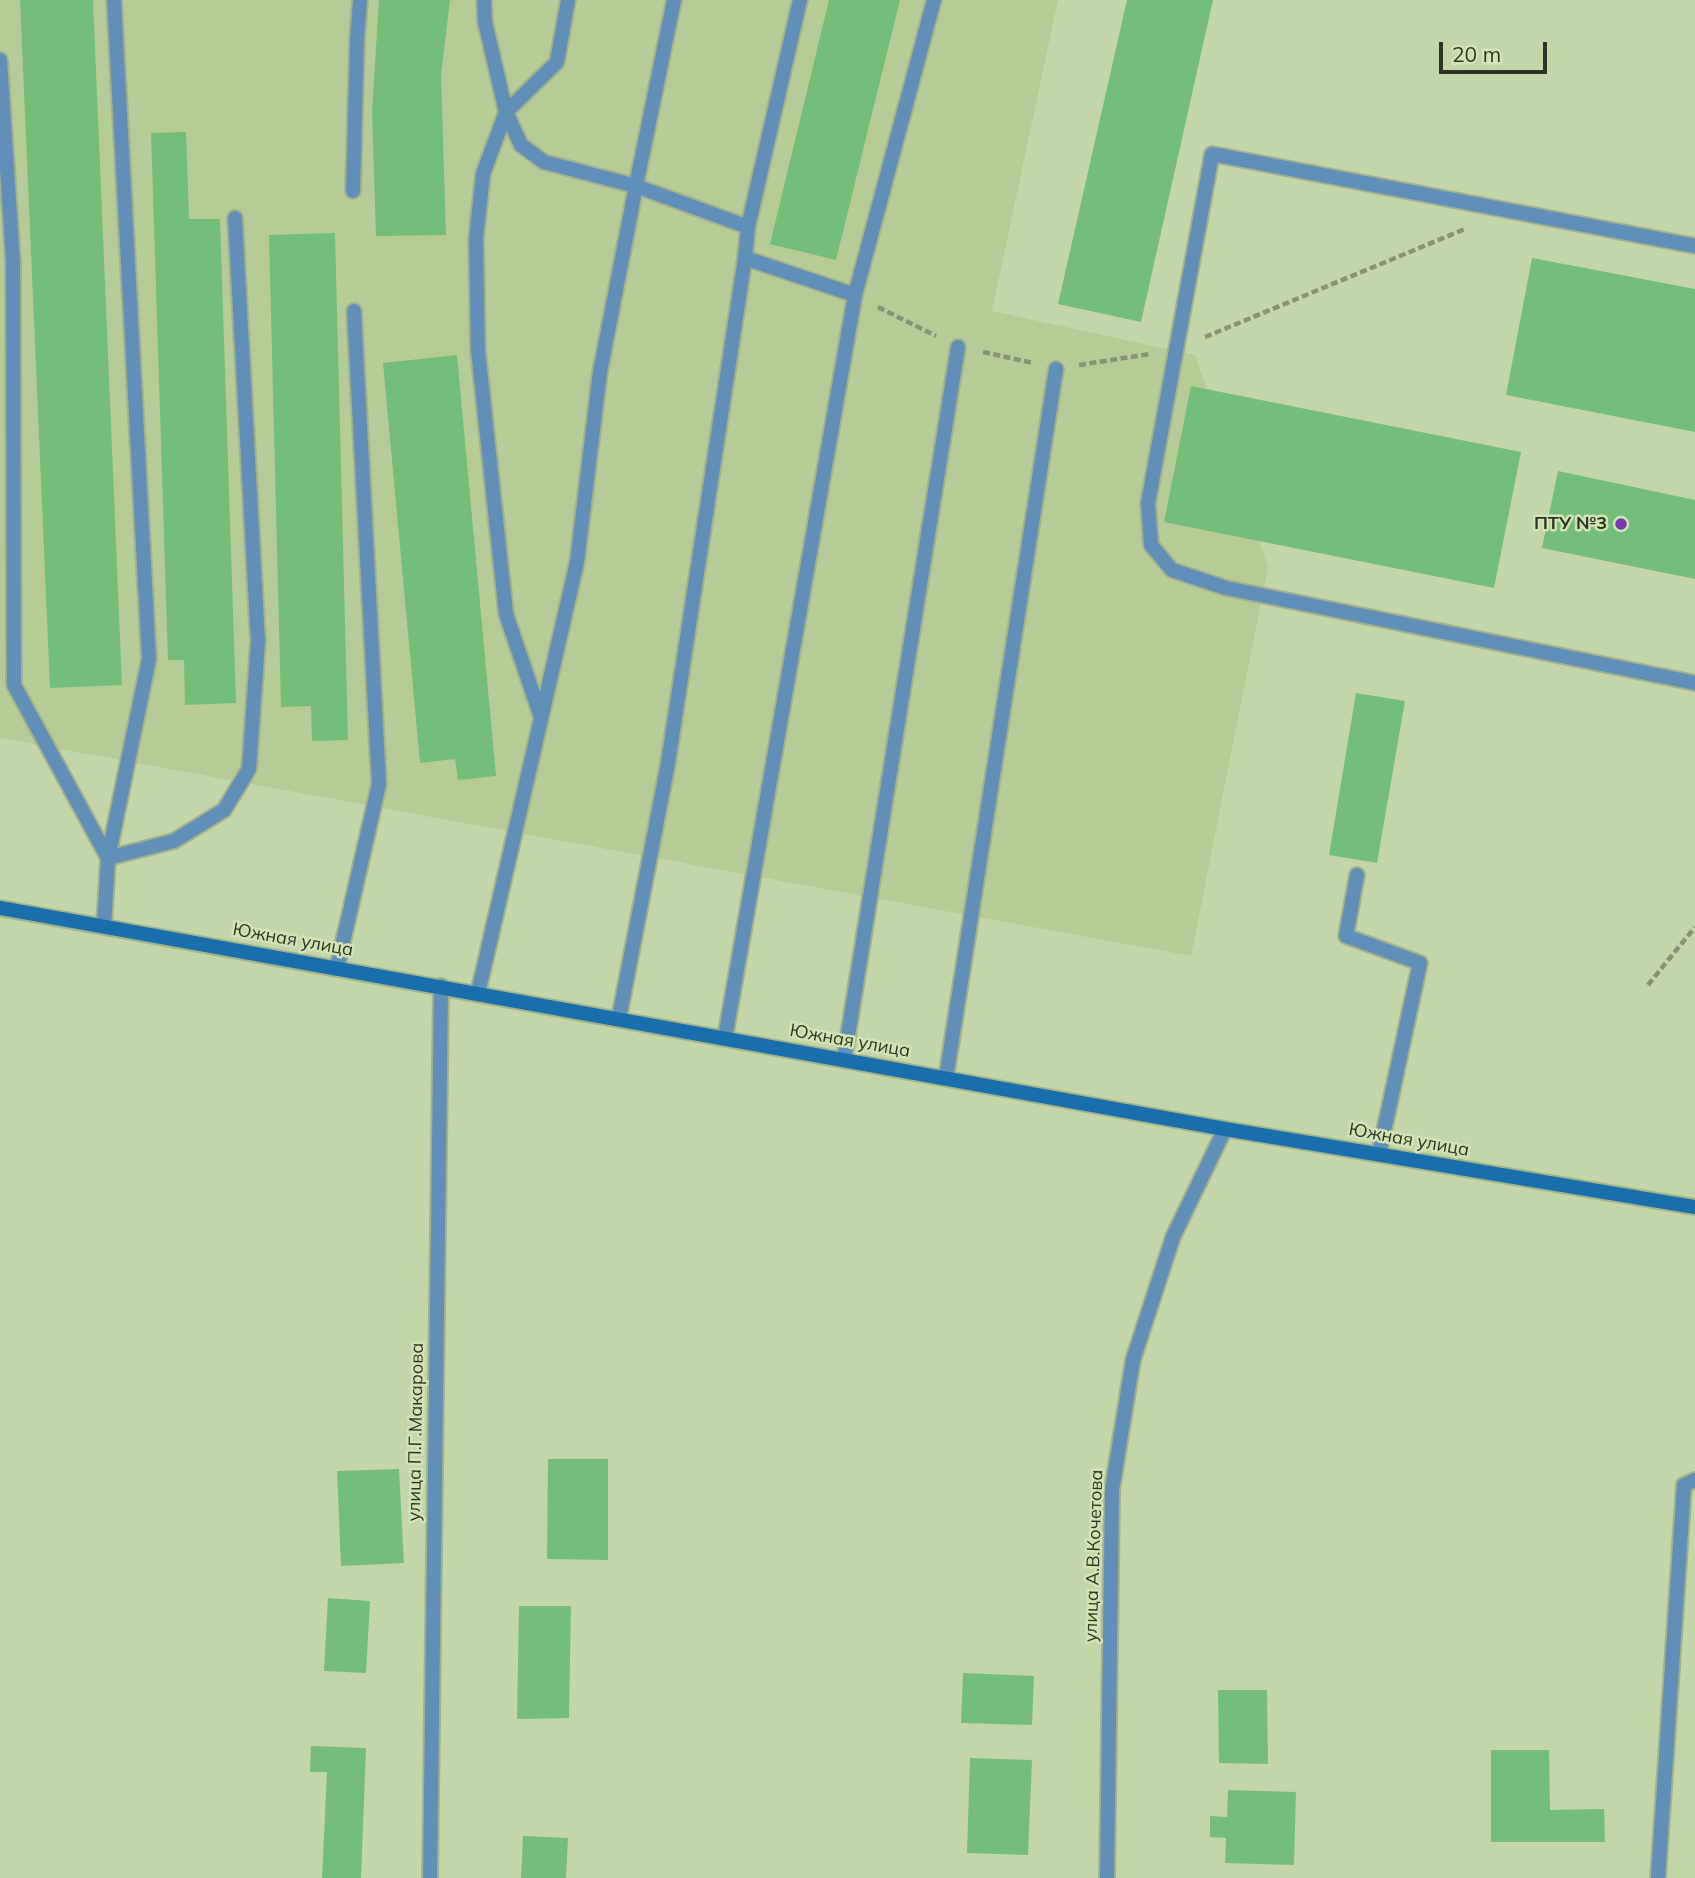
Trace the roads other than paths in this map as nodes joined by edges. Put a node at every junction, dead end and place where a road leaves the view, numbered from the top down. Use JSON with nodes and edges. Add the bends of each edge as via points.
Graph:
{"nodes":[{"id":1,"x":114,"y":0,"type":"edge"},
{"id":2,"x":360,"y":0,"type":"edge"},
{"id":3,"x":484,"y":0,"type":"edge"},
{"id":4,"x":568,"y":0,"type":"edge"},
{"id":5,"x":674,"y":0,"type":"edge"},
{"id":6,"x":800,"y":0,"type":"edge"},
{"id":7,"x":934,"y":0,"type":"edge"},
{"id":8,"x":0,"y":60,"type":"edge"},
{"id":9,"x":506,"y":112,"type":"junction"},
{"id":10,"x":636,"y":186,"type":"junction"},
{"id":11,"x":353,"y":191,"type":"dead end"},
{"id":12,"x":235,"y":218,"type":"dead end"},
{"id":13,"x":748,"y":228,"type":"junction"},
{"id":14,"x":1695,"y":246,"type":"edge"},
{"id":15,"x":745,"y":258,"type":"junction"},
{"id":16,"x":855,"y":295,"type":"junction"},
{"id":17,"x":354,"y":311,"type":"dead end"},
{"id":18,"x":958,"y":347,"type":"dead end"},
{"id":19,"x":1056,"y":369,"type":"dead end"},
{"id":20,"x":1695,"y":683,"type":"edge"},
{"id":21,"x":541,"y":718,"type":"junction"},
{"id":22,"x":108,"y":858,"type":"junction"},
{"id":23,"x":1357,"y":875,"type":"dead end"},
{"id":24,"x":0,"y":908,"type":"edge"},
{"id":25,"x":104,"y":926,"type":"junction"},
{"id":26,"x":337,"y":968,"type":"junction"},
{"id":27,"x":441,"y":986,"type":"junction"},
{"id":28,"x":478,"y":993,"type":"junction"},
{"id":29,"x":619,"y":1018,"type":"junction"},
{"id":30,"x":724,"y":1038,"type":"junction"},
{"id":31,"x":844,"y":1060,"type":"junction"},
{"id":32,"x":946,"y":1078,"type":"junction"},
{"id":33,"x":1225,"y":1129,"type":"junction"},
{"id":34,"x":1379,"y":1154,"type":"junction"},
{"id":35,"x":1695,"y":1208,"type":"edge"},
{"id":36,"x":1695,"y":1480,"type":"edge"},
{"id":37,"x":430,"y":1878,"type":"edge"},
{"id":38,"x":1107,"y":1878,"type":"edge"},
{"id":39,"x":1658,"y":1878,"type":"edge"}],
"edges":[{"from":1,"to":22,"type":"street","via":[[149,659]]},
{"from":2,"to":11,"type":"street"},
{"from":3,"to":9,"type":"street"},
{"from":4,"to":9,"type":"street","via":[[557,62]]},
{"from":5,"to":10,"type":"street"},
{"from":6,"to":13,"type":"street"},
{"from":7,"to":16,"type":"street"},
{"from":8,"to":22,"type":"street","via":[[13,262],[14,685]]},
{"from":9,"to":10,"type":"street","via":[[521,145],[544,162]]},
{"from":9,"to":21,"type":"street","via":[[483,174],[476,239],[478,350],[506,614]]},
{"from":10,"to":13,"type":"street"},
{"from":10,"to":21,"type":"street","via":[[600,372],[577,562]]},
{"from":12,"to":22,"type":"street","via":[[258,642],[249,769],[224,810],[174,841]]},
{"from":13,"to":15,"type":"street"},
{"from":14,"to":20,"type":"street","via":[[1212,154],[1148,503],[1151,545],[1172,570],[1226,588]]},
{"from":15,"to":16,"type":"street"},
{"from":15,"to":29,"type":"street","via":[[668,764]]},
{"from":16,"to":30,"type":"street"},
{"from":17,"to":26,"type":"street","via":[[379,784]]},
{"from":18,"to":31,"type":"street"},
{"from":19,"to":32,"type":"street"},
{"from":21,"to":28,"type":"street"},
{"from":22,"to":25,"type":"street"},
{"from":23,"to":34,"type":"street","via":[[1346,936],[1420,963]]},
{"from":24,"to":25,"type":"street","name":"Южная улица"},
{"from":25,"to":26,"type":"street","name":"Южная улица"},
{"from":26,"to":27,"type":"street","name":"Южная улица"},
{"from":27,"to":28,"type":"street","name":"Южная улица"},
{"from":27,"to":37,"type":"street","name":"улица П.Г.Макарова"},
{"from":28,"to":29,"type":"street","name":"Южная улица"},
{"from":29,"to":30,"type":"street","name":"Южная улица"},
{"from":30,"to":31,"type":"street","name":"Южная улица"},
{"from":31,"to":32,"type":"street","name":"Южная улица"},
{"from":32,"to":33,"type":"street","name":"Южная улица"},
{"from":33,"to":34,"type":"street","name":"Южная улица"},
{"from":33,"to":38,"type":"street","name":"улица А.В.Кочетова","via":[[1173,1237],[1130,1373],[1112,1490]]},
{"from":34,"to":35,"type":"street","name":"Южная улица"},
{"from":36,"to":39,"type":"street","via":[[1684,1485]]}]}
